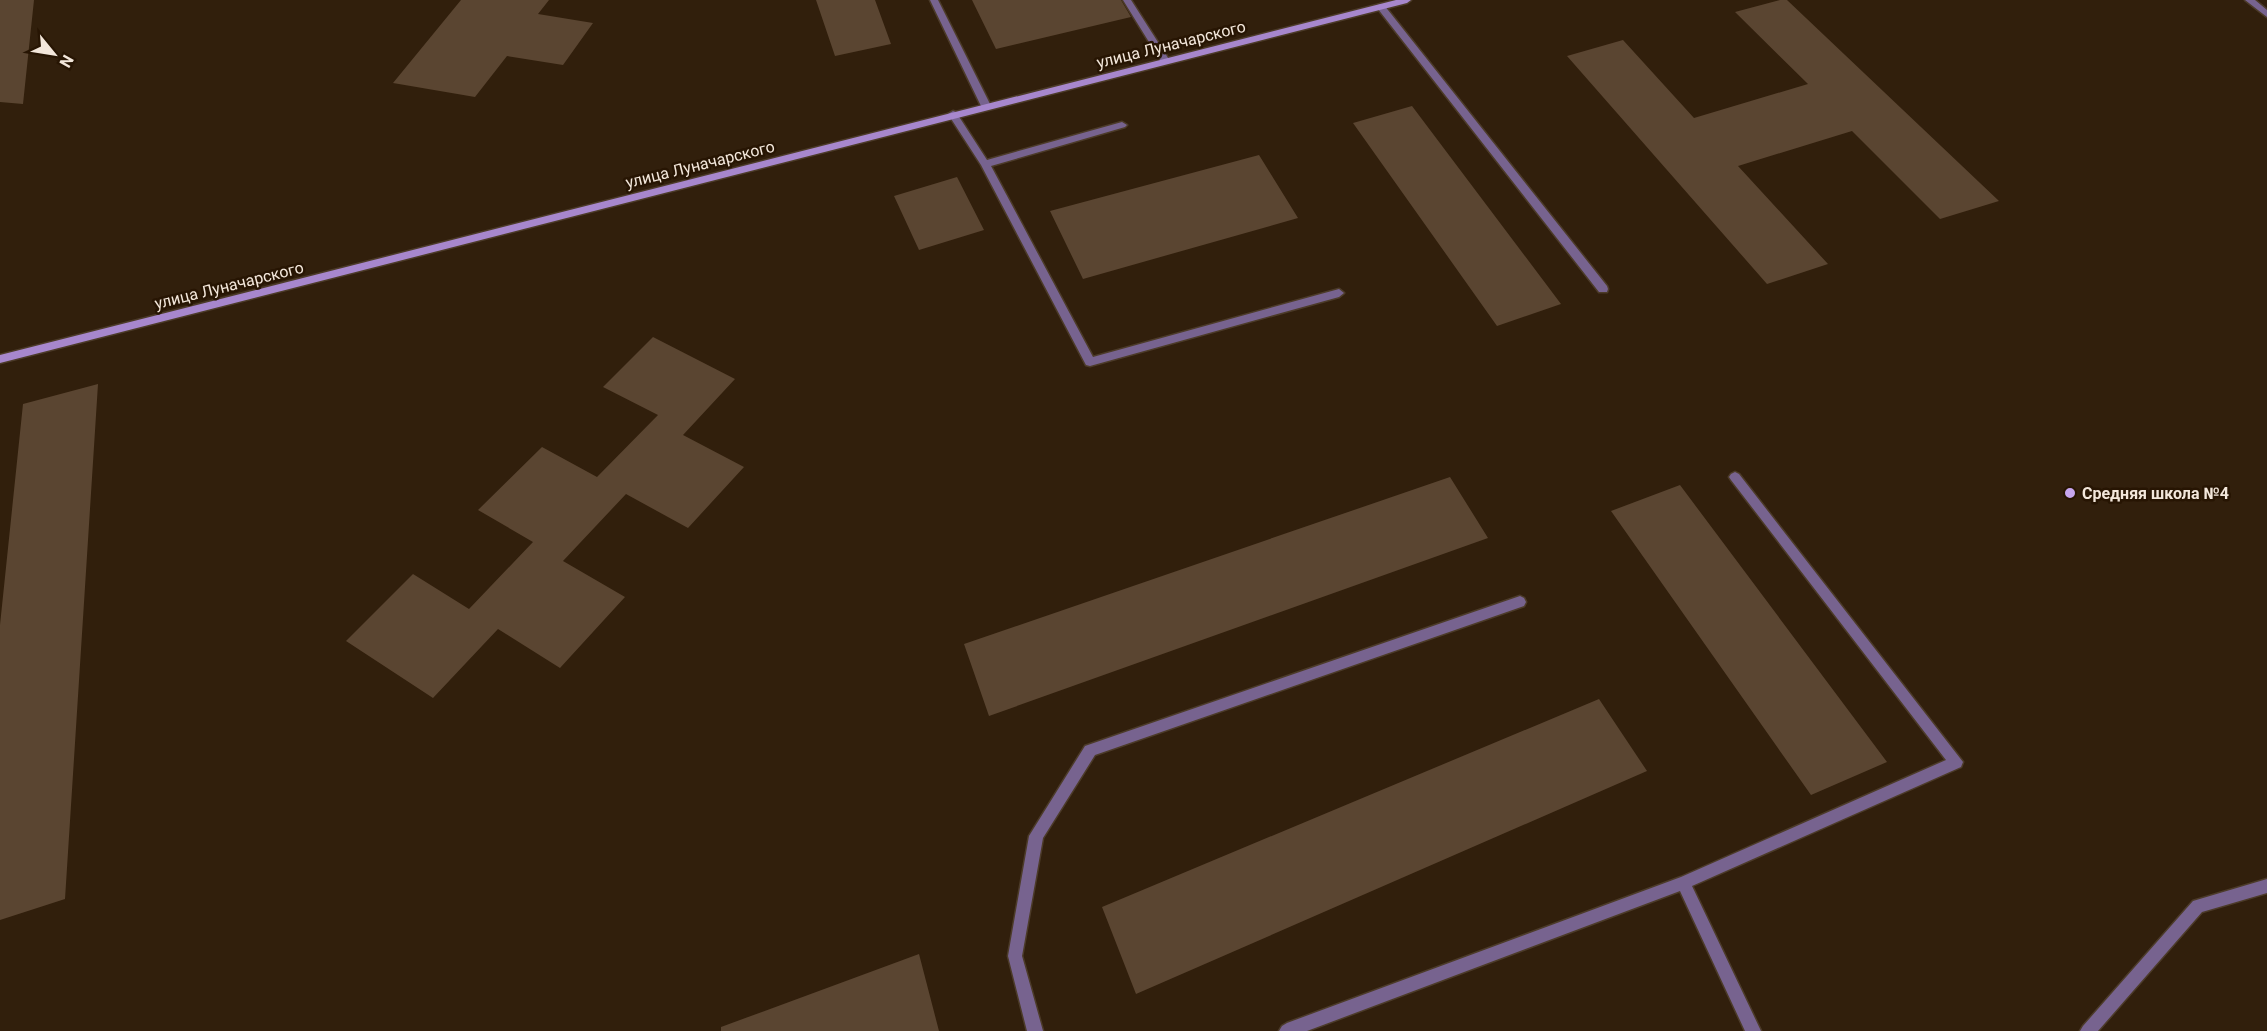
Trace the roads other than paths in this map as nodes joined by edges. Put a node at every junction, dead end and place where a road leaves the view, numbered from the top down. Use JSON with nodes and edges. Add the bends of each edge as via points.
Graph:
{"nodes":[{"id":1,"x":934,"y":0,"type":"edge"},
{"id":2,"x":1127,"y":0,"type":"edge"},
{"id":3,"x":1407,"y":0,"type":"edge"},
{"id":4,"x":2249,"y":0,"type":"edge"},
{"id":5,"x":1381,"y":7,"type":"junction"},
{"id":6,"x":2267,"y":14,"type":"edge"},
{"id":7,"x":1165,"y":61,"type":"junction"},
{"id":8,"x":986,"y":106,"type":"junction"},
{"id":9,"x":954,"y":114,"type":"junction"},
{"id":10,"x":1122,"y":125,"type":"dead end"},
{"id":11,"x":985,"y":164,"type":"junction"},
{"id":12,"x":1603,"y":290,"type":"dead end"},
{"id":13,"x":1339,"y":293,"type":"dead end"},
{"id":14,"x":0,"y":359,"type":"edge"},
{"id":15,"x":1735,"y":477,"type":"dead end"},
{"id":16,"x":1520,"y":602,"type":"dead end"},
{"id":17,"x":1683,"y":883,"type":"junction"},
{"id":18,"x":2267,"y":886,"type":"edge"},
{"id":19,"x":1035,"y":1031,"type":"edge"},
{"id":20,"x":1287,"y":1031,"type":"edge"},
{"id":21,"x":1753,"y":1031,"type":"edge"},
{"id":22,"x":2088,"y":1031,"type":"edge"}],
"edges":[{"from":1,"to":8,"type":"lane"},
{"from":2,"to":7,"type":"lane"},
{"from":3,"to":5,"type":"street","name":"улица Луначарского"},
{"from":4,"to":6,"type":"lane"},
{"from":5,"to":7,"type":"street","name":"улица Луначарского"},
{"from":5,"to":12,"type":"lane"},
{"from":7,"to":8,"type":"street","name":"улица Луначарского"},
{"from":8,"to":9,"type":"street","name":"улица Луначарского"},
{"from":9,"to":11,"type":"lane"},
{"from":9,"to":14,"type":"street","name":"улица Луначарского"},
{"from":10,"to":11,"type":"lane"},
{"from":11,"to":13,"type":"lane","via":[[1090,362]]},
{"from":15,"to":17,"type":"lane","via":[[1956,762]]},
{"from":16,"to":19,"type":"lane","via":[[1090,750],[1036,836],[1015,956]]},
{"from":17,"to":20,"type":"lane"},
{"from":17,"to":21,"type":"lane"},
{"from":18,"to":22,"type":"lane","via":[[2198,906]]}]}
